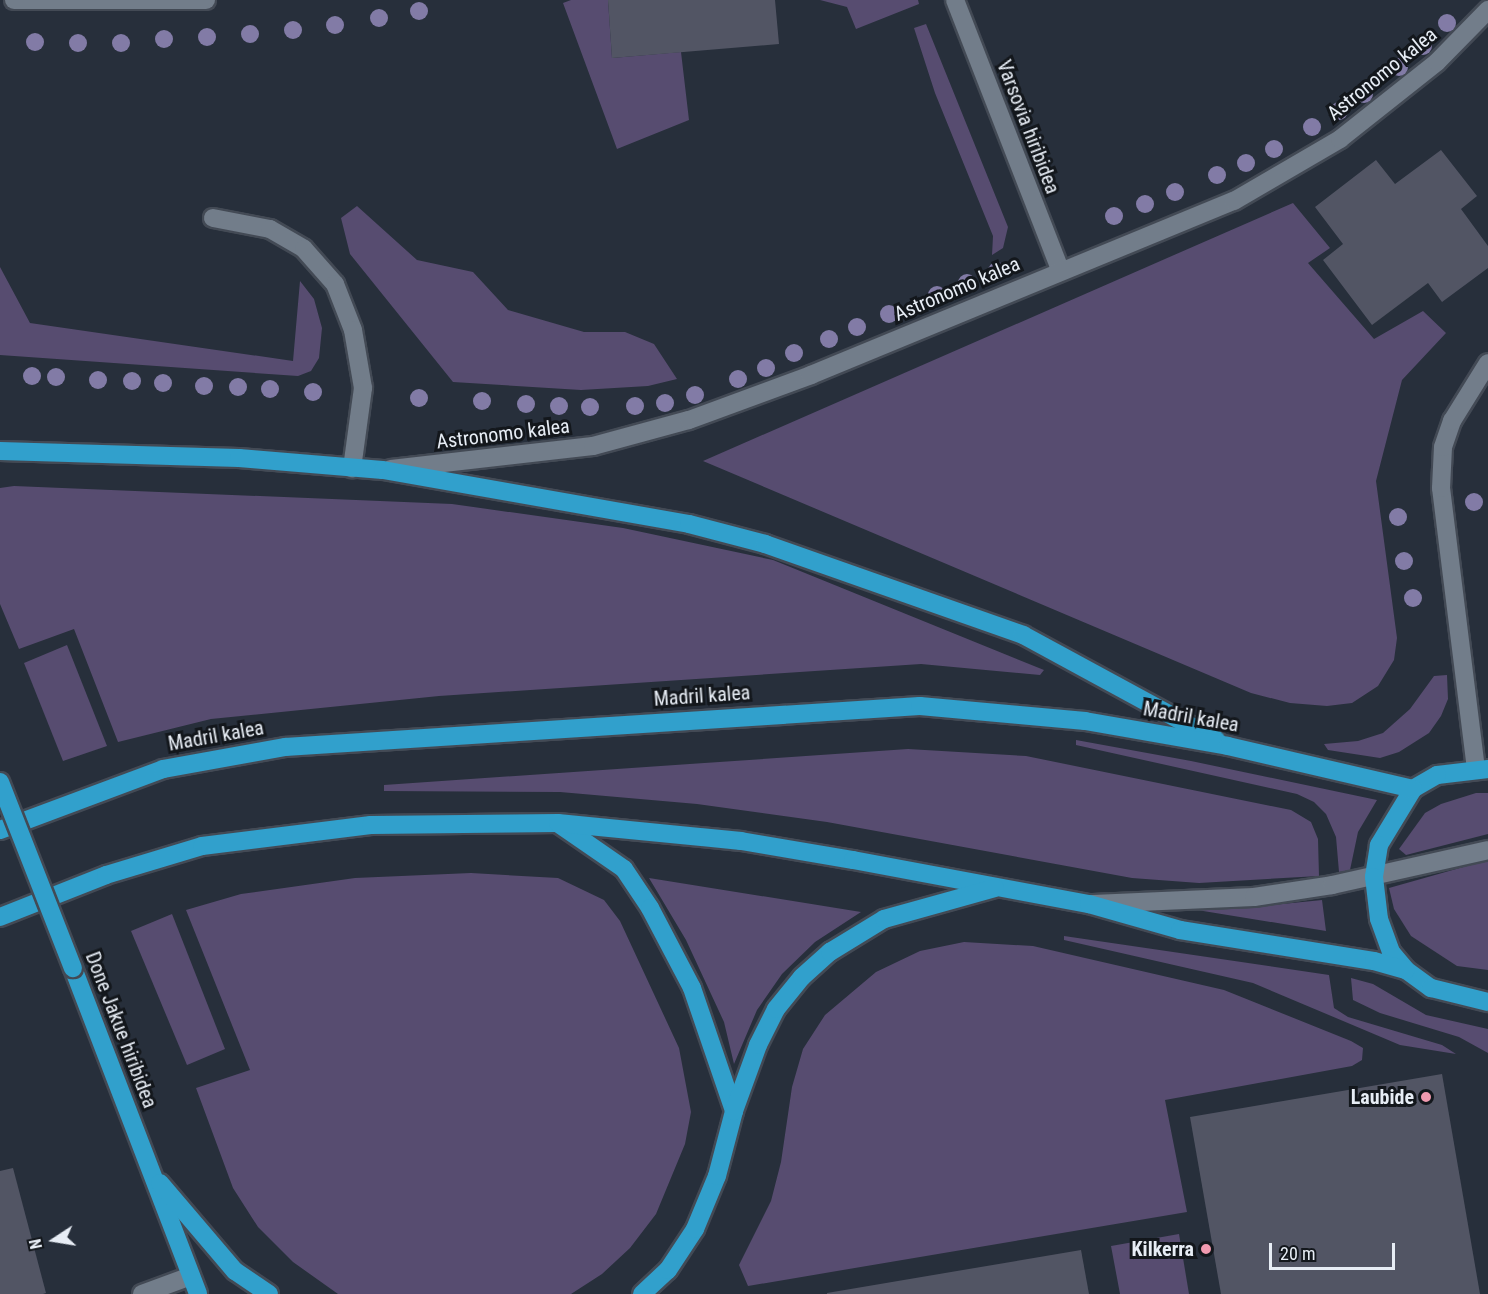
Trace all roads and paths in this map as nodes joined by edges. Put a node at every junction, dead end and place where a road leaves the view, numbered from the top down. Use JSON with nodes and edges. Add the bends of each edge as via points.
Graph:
{"nodes":[{"id":1,"x":14,"y":0,"type":"edge"},
{"id":2,"x":206,"y":0,"type":"edge"},
{"id":3,"x":955,"y":0,"type":"edge"},
{"id":4,"x":1488,"y":10,"type":"edge"},
{"id":5,"x":213,"y":218,"type":"dead end"},
{"id":6,"x":1060,"y":270,"type":"junction"},
{"id":7,"x":1488,"y":363,"type":"edge"},
{"id":8,"x":0,"y":451,"type":"edge"},
{"id":9,"x":352,"y":468,"type":"junction"},
{"id":10,"x":383,"y":470,"type":"junction"},
{"id":11,"x":1228,"y":746,"type":"junction"},
{"id":12,"x":1482,"y":769,"type":"edge"},
{"id":13,"x":0,"y":782,"type":"edge"},
{"id":14,"x":1413,"y":789,"type":"junction"},
{"id":15,"x":558,"y":823,"type":"junction"},
{"id":16,"x":0,"y":830,"type":"edge"},
{"id":17,"x":1488,"y":850,"type":"edge"},
{"id":18,"x":1374,"y":877,"type":"junction"},
{"id":19,"x":1000,"y":887,"type":"junction"},
{"id":20,"x":1089,"y":904,"type":"junction"},
{"id":21,"x":0,"y":917,"type":"edge"},
{"id":22,"x":1406,"y":970,"type":"junction"},
{"id":23,"x":1488,"y":1002,"type":"edge"},
{"id":24,"x":734,"y":1110,"type":"junction"},
{"id":25,"x":152,"y":1173,"type":"junction"},
{"id":26,"x":190,"y":1276,"type":"junction"},
{"id":27,"x":142,"y":1294,"type":"edge"},
{"id":28,"x":198,"y":1294,"type":"edge"},
{"id":29,"x":269,"y":1294,"type":"edge"},
{"id":30,"x":642,"y":1294,"type":"edge"}],
"edges":[{"from":1,"to":2,"type":"street"},
{"from":3,"to":6,"type":"street","name":"Varsovia hiribidea"},
{"from":4,"to":6,"type":"street","name":"Astronomo kalea","via":[[1437,62],[1340,139],[1234,201]]},
{"from":5,"to":9,"type":"street","via":[[270,229],[304,249],[335,284],[353,330],[363,388]]},
{"from":6,"to":10,"type":"street","name":"Astronomo kalea","via":[[811,375],[640,435],[525,456]]},
{"from":7,"to":12,"type":"street","via":[[1452,421],[1443,447],[1441,488]]},
{"from":8,"to":9,"type":"main road","name":"Astronomo kalea","via":[[239,458]]},
{"from":9,"to":10,"type":"main road","name":"Astronomo kalea"},
{"from":10,"to":11,"type":"main road","name":"Astronomo kalea","via":[[689,524],[765,544],[1023,635]]},
{"from":11,"to":14,"type":"main road","name":"Madril kalea"},
{"from":11,"to":16,"type":"main road","name":"Madril kalea","via":[[988,709],[920,706],[823,710],[296,747],[219,757],[163,769]]},
{"from":12,"to":14,"type":"main road","via":[[1437,775]]},
{"from":13,"to":25,"type":"main road","name":"Done Jakue hiribidea","bridge":true},
{"from":14,"to":18,"type":"main road","via":[[1379,845]]},
{"from":15,"to":19,"type":"main road","via":[[741,841]]},
{"from":15,"to":21,"type":"main road","via":[[371,825],[202,846],[106,875]]},
{"from":15,"to":24,"type":"main road","via":[[624,869],[650,908],[692,988]]},
{"from":17,"to":18,"type":"street"},
{"from":18,"to":20,"type":"street","via":[[1254,897]]},
{"from":18,"to":22,"type":"main road","via":[[1379,919],[1391,952]]},
{"from":19,"to":20,"type":"main road"},
{"from":19,"to":24,"type":"main road","via":[[884,919],[830,952],[776,1009]]},
{"from":20,"to":22,"type":"main road","via":[[1180,930],[1374,961]]},
{"from":22,"to":23,"type":"main road","via":[[1431,988]]},
{"from":24,"to":30,"type":"main road","via":[[717,1176],[695,1229],[668,1270]]},
{"from":25,"to":26,"type":"main road","name":"Done Jakue hiribidea"},
{"from":25,"to":29,"type":"main road","via":[[235,1271]]},
{"from":26,"to":27,"type":"street"},
{"from":26,"to":28,"type":"main road","name":"Done Jakue hiribidea"}]}
